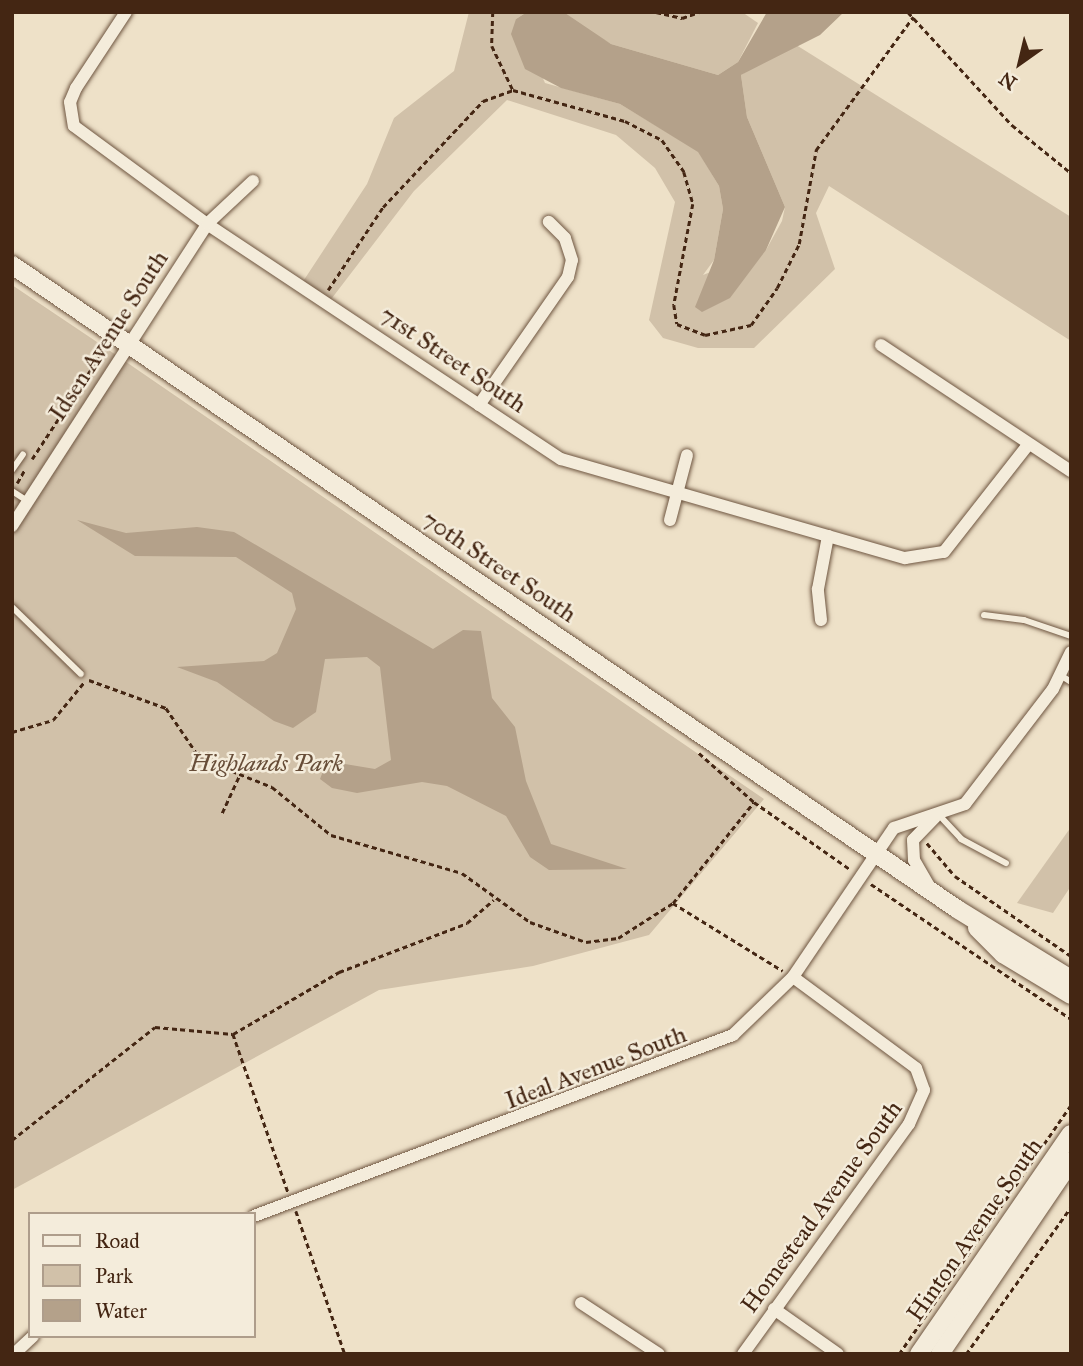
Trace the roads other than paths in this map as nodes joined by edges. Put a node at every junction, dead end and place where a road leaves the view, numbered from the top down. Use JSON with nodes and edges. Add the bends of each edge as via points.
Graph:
{"nodes":[{"id":1,"x":126,"y":12,"type":"edge"},
{"id":2,"x":253,"y":181,"type":"dead end"},
{"id":3,"x":549,"y":222,"type":"dead end"},
{"id":4,"x":207,"y":224,"type":"junction"},
{"id":5,"x":12,"y":265,"type":"edge"},
{"id":6,"x":881,"y":345,"type":"dead end"},
{"id":7,"x":125,"y":352,"type":"junction"},
{"id":8,"x":479,"y":405,"type":"junction"},
{"id":9,"x":1027,"y":446,"type":"junction"},
{"id":10,"x":23,"y":454,"type":"dead end"},
{"id":11,"x":687,"y":455,"type":"dead end"},
{"id":12,"x":12,"y":470,"type":"edge"},
{"id":13,"x":1071,"y":471,"type":"edge"},
{"id":14,"x":12,"y":491,"type":"edge"},
{"id":15,"x":677,"y":494,"type":"junction"},
{"id":16,"x":26,"y":500,"type":"junction"},
{"id":17,"x":670,"y":520,"type":"dead end"},
{"id":18,"x":12,"y":526,"type":"edge"},
{"id":19,"x":828,"y":536,"type":"junction"},
{"id":20,"x":12,"y":607,"type":"edge"},
{"id":21,"x":984,"y":615,"type":"dead end"},
{"id":22,"x":821,"y":620,"type":"dead end"},
{"id":23,"x":1071,"y":636,"type":"edge"},
{"id":24,"x":1071,"y":652,"type":"edge"},
{"id":25,"x":84,"y":676,"type":"road end"},
{"id":26,"x":1065,"y":678,"type":"edge"},
{"id":27,"x":939,"y":815,"type":"junction"},
{"id":28,"x":874,"y":853,"type":"junction"},
{"id":29,"x":1006,"y":863,"type":"dead end"},
{"id":30,"x":942,"y":899,"type":"junction"},
{"id":31,"x":957,"y":909,"type":"junction"},
{"id":32,"x":793,"y":977,"type":"junction"},
{"id":33,"x":1071,"y":979,"type":"edge"},
{"id":34,"x":1071,"y":995,"type":"edge"},
{"id":35,"x":1071,"y":1134,"type":"edge"},
{"id":36,"x":1071,"y":1161,"type":"edge"},
{"id":37,"x":256,"y":1215,"type":"edge"},
{"id":38,"x":581,"y":1303,"type":"dead end"},
{"id":39,"x":774,"y":1309,"type":"junction"},
{"id":40,"x":31,"y":1338,"type":"edge"},
{"id":41,"x":14,"y":1354,"type":"edge"},
{"id":42,"x":659,"y":1354,"type":"edge"},
{"id":43,"x":743,"y":1354,"type":"edge"},
{"id":44,"x":838,"y":1354,"type":"edge"},
{"id":45,"x":919,"y":1354,"type":"edge"},
{"id":46,"x":940,"y":1354,"type":"edge"}],
"edges":[{"from":1,"to":4,"type":"street","name":"71st Street South","via":[[70,102],[74,125]]},
{"from":2,"to":4,"type":"street","name":"Idsen Avenue South"},
{"from":3,"to":8,"type":"street","via":[[565,238],[572,260],[568,277]]},
{"from":4,"to":7,"type":"street","name":"Idsen Avenue South"},
{"from":4,"to":8,"type":"street","name":"71st Street South"},
{"from":5,"to":7,"type":"main road","name":"70th Street South"},
{"from":6,"to":9,"type":"street"},
{"from":7,"to":16,"type":"street","name":"Idsen Avenue South"},
{"from":7,"to":28,"type":"main road","name":"70th Street South"},
{"from":8,"to":15,"type":"street","name":"71st Street South","via":[[561,459]]},
{"from":9,"to":13,"type":"street"},
{"from":9,"to":19,"type":"street","name":"71st Street South","via":[[965,529],[932,556],[905,558]]},
{"from":10,"to":12,"type":"lane"},
{"from":11,"to":15,"type":"street"},
{"from":14,"to":16,"type":"lane"},
{"from":15,"to":17,"type":"street"},
{"from":15,"to":19,"type":"street","name":"71st Street South"},
{"from":16,"to":18,"type":"street","name":"Idsen Avenue South"},
{"from":19,"to":22,"type":"street","via":[[818,589]]},
{"from":20,"to":25,"type":"lane"},
{"from":21,"to":23,"type":"lane","via":[[1024,620]]},
{"from":24,"to":26,"type":"street"},
{"from":26,"to":27,"type":"street","via":[[965,804]]},
{"from":27,"to":28,"type":"street","via":[[894,828]]},
{"from":27,"to":29,"type":"lane","via":[[961,839]]},
{"from":27,"to":30,"type":"street","via":[[916,834],[914,860]]},
{"from":28,"to":30,"type":"main road","name":"70th Street South"},
{"from":28,"to":32,"type":"street","name":"Ideal Avenue South"},
{"from":30,"to":31,"type":"main road","name":"70th Street South"},
{"from":31,"to":33,"type":"main road","name":"70th Street South"},
{"from":31,"to":34,"type":"main road","name":"70th Street South","via":[[1003,954]]},
{"from":32,"to":37,"type":"street","name":"Ideal Avenue South","via":[[753,1020],[713,1046]]},
{"from":32,"to":39,"type":"street","name":"Homestead Avenue South","via":[[916,1068],[924,1090],[909,1124]]},
{"from":35,"to":45,"type":"main road","name":"Hinton Avenue South"},
{"from":36,"to":46,"type":"main road","name":"Hinton Avenue South"},
{"from":38,"to":42,"type":"street"},
{"from":39,"to":43,"type":"street","name":"Homestead Avenue South"},
{"from":39,"to":44,"type":"street"},
{"from":40,"to":41,"type":"street"}]}
